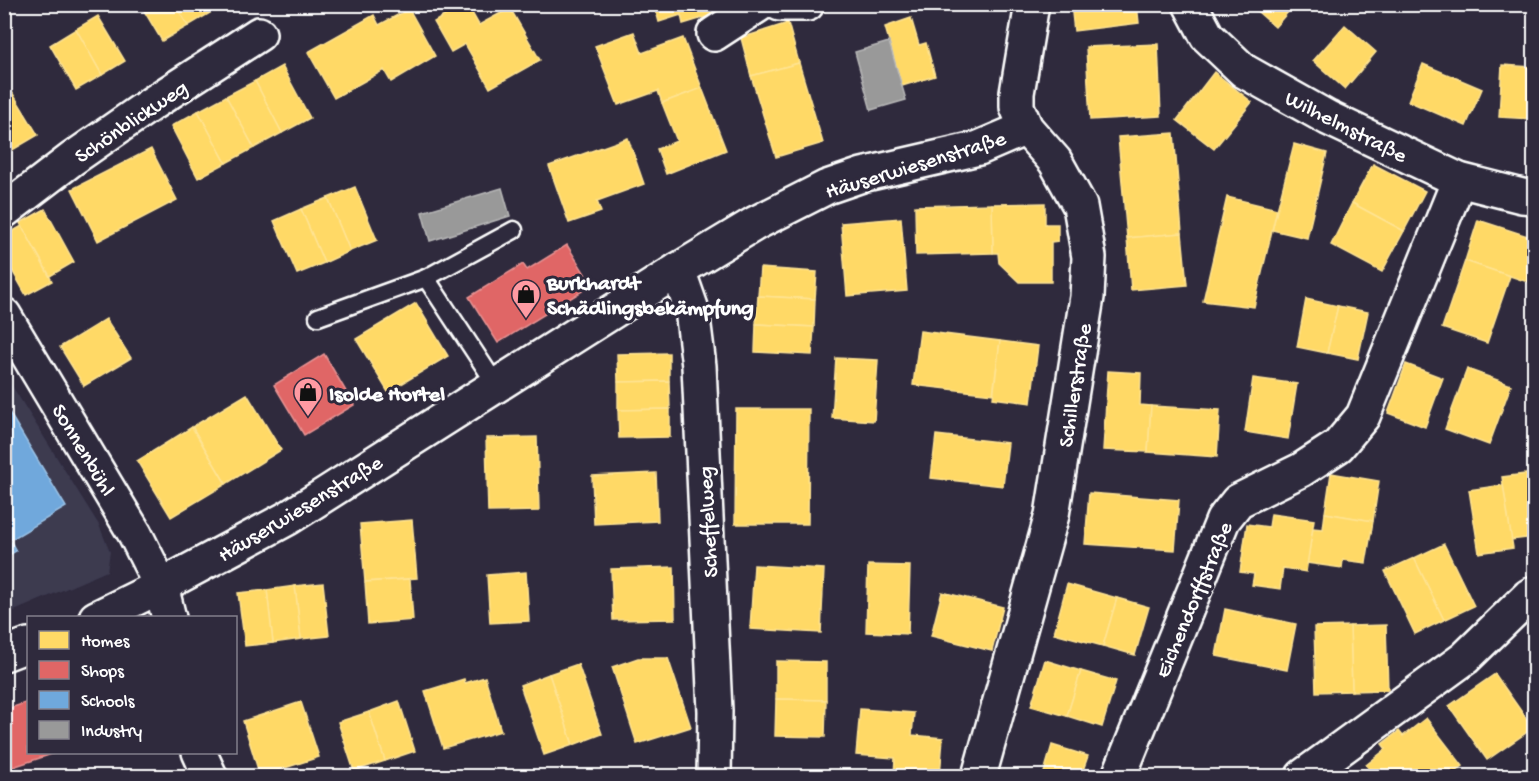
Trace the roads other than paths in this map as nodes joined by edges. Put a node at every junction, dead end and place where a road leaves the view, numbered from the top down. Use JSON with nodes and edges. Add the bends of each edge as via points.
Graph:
{"nodes":[{"id":1,"x":760,"y":4,"type":"edge"},
{"id":2,"x":780,"y":4,"type":"edge"},
{"id":3,"x":807,"y":4,"type":"edge"},
{"id":4,"x":1032,"y":4,"type":"edge"},
{"id":5,"x":1190,"y":4,"type":"edge"},
{"id":6,"x":259,"y":34,"type":"dead end"},
{"id":7,"x":714,"y":34,"type":"dead end"},
{"id":8,"x":1026,"y":128,"type":"junction"},
{"id":9,"x":1459,"y":180,"type":"junction"},
{"id":10,"x":1534,"y":197,"type":"edge"},
{"id":11,"x":4,"y":211,"type":"edge"},
{"id":12,"x":514,"y":230,"type":"dead end"},
{"id":13,"x":678,"y":270,"type":"junction"},
{"id":14,"x":426,"y":278,"type":"junction"},
{"id":15,"x":4,"y":315,"type":"edge"},
{"id":16,"x":318,"y":317,"type":"dead end"},
{"id":17,"x":497,"y":386,"type":"junction"},
{"id":18,"x":161,"y":586,"type":"junction"},
{"id":19,"x":1534,"y":593,"type":"edge"},
{"id":20,"x":100,"y":616,"type":"edge"},
{"id":21,"x":169,"y":616,"type":"edge"},
{"id":22,"x":27,"y":645,"type":"edge"},
{"id":23,"x":4,"y":654,"type":"edge"},
{"id":24,"x":199,"y":754,"type":"edge"},
{"id":25,"x":210,"y":777,"type":"edge"},
{"id":26,"x":714,"y":777,"type":"edge"},
{"id":27,"x":979,"y":777,"type":"edge"},
{"id":28,"x":1119,"y":777,"type":"edge"},
{"id":29,"x":1303,"y":777,"type":"edge"}],
"edges":[{"from":1,"to":7,"type":"street"},
{"from":2,"to":3,"type":"street"},
{"from":4,"to":8,"type":"street","name":"Schillerstraße","via":[[1017,93],[1017,107]]},
{"from":5,"to":9,"type":"street","name":"Wilhelmstraße","via":[[1207,36],[1244,72]]},
{"from":6,"to":11,"type":"street","name":"Schönblickweg","via":[[151,104]]},
{"from":8,"to":13,"type":"street","name":"Häuserwiesenstraße","via":[[980,148],[827,187],[756,223]]},
{"from":8,"to":27,"type":"street","name":"Schillerstraße","via":[[1054,161],[1080,206],[1089,257],[1087,297],[1052,515]]},
{"from":9,"to":10,"type":"street","name":"Wilhelmstraße"},
{"from":9,"to":28,"type":"street","name":"Eichendorffstraße","via":[[1363,416],[1338,446],[1238,501],[1223,520]]},
{"from":12,"to":14,"type":"lane"},
{"from":13,"to":17,"type":"street","name":"Häuserwiesenstraße"},
{"from":13,"to":26,"type":"street","name":"Scheffelweg","via":[[692,310],[699,366],[715,711]]},
{"from":14,"to":16,"type":"lane"},
{"from":14,"to":17,"type":"lane"},
{"from":15,"to":18,"type":"street","name":"Sonnenbühl","via":[[135,534]]},
{"from":17,"to":18,"type":"street","name":"Häuserwiesenstraße","via":[[288,518]]},
{"from":18,"to":20,"type":"street","name":"Häuserwiesenstraße"},
{"from":18,"to":21,"type":"street","name":"Sonnenbühl"},
{"from":19,"to":29,"type":"street","via":[[1465,658]]},
{"from":22,"to":23,"type":"street"},
{"from":24,"to":25,"type":"street"}]}
